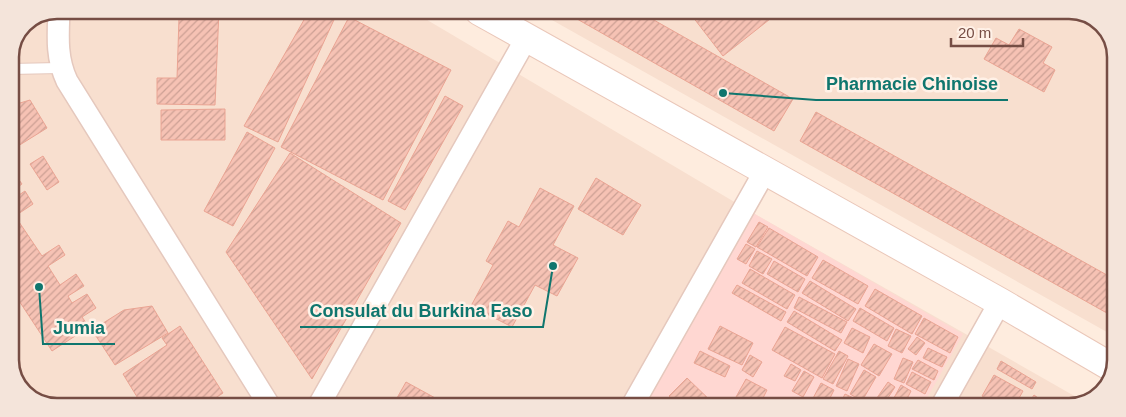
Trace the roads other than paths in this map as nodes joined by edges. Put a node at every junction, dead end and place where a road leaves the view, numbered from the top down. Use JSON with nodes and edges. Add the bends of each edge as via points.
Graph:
{"nodes":[{"id":1,"x":59,"y":19,"type":"edge"},
{"id":2,"x":68,"y":19,"type":"edge"},
{"id":3,"x":494,"y":19,"type":"edge"},
{"id":4,"x":58,"y":36,"type":"junction"},
{"id":5,"x":527,"y":37,"type":"junction"},
{"id":6,"x":60,"y":68,"type":"junction"},
{"id":7,"x":19,"y":69,"type":"edge"},
{"id":8,"x":765,"y":171,"type":"junction"},
{"id":9,"x":1000,"y":302,"type":"junction"},
{"id":10,"x":1107,"y":364,"type":"edge"},
{"id":11,"x":265,"y":398,"type":"edge"},
{"id":12,"x":323,"y":398,"type":"edge"},
{"id":13,"x":637,"y":398,"type":"edge"},
{"id":14,"x":946,"y":398,"type":"edge"}],
"edges":[{"from":1,"to":4,"type":"street"},
{"from":2,"to":4,"type":"street"},
{"from":3,"to":5,"type":"main road"},
{"from":4,"to":6,"type":"street"},
{"from":5,"to":8,"type":"main road"},
{"from":5,"to":12,"type":"street"},
{"from":6,"to":7,"type":"lane"},
{"from":6,"to":11,"type":"street"},
{"from":8,"to":9,"type":"main road"},
{"from":8,"to":13,"type":"street"},
{"from":9,"to":10,"type":"main road"},
{"from":9,"to":14,"type":"street"}]}
